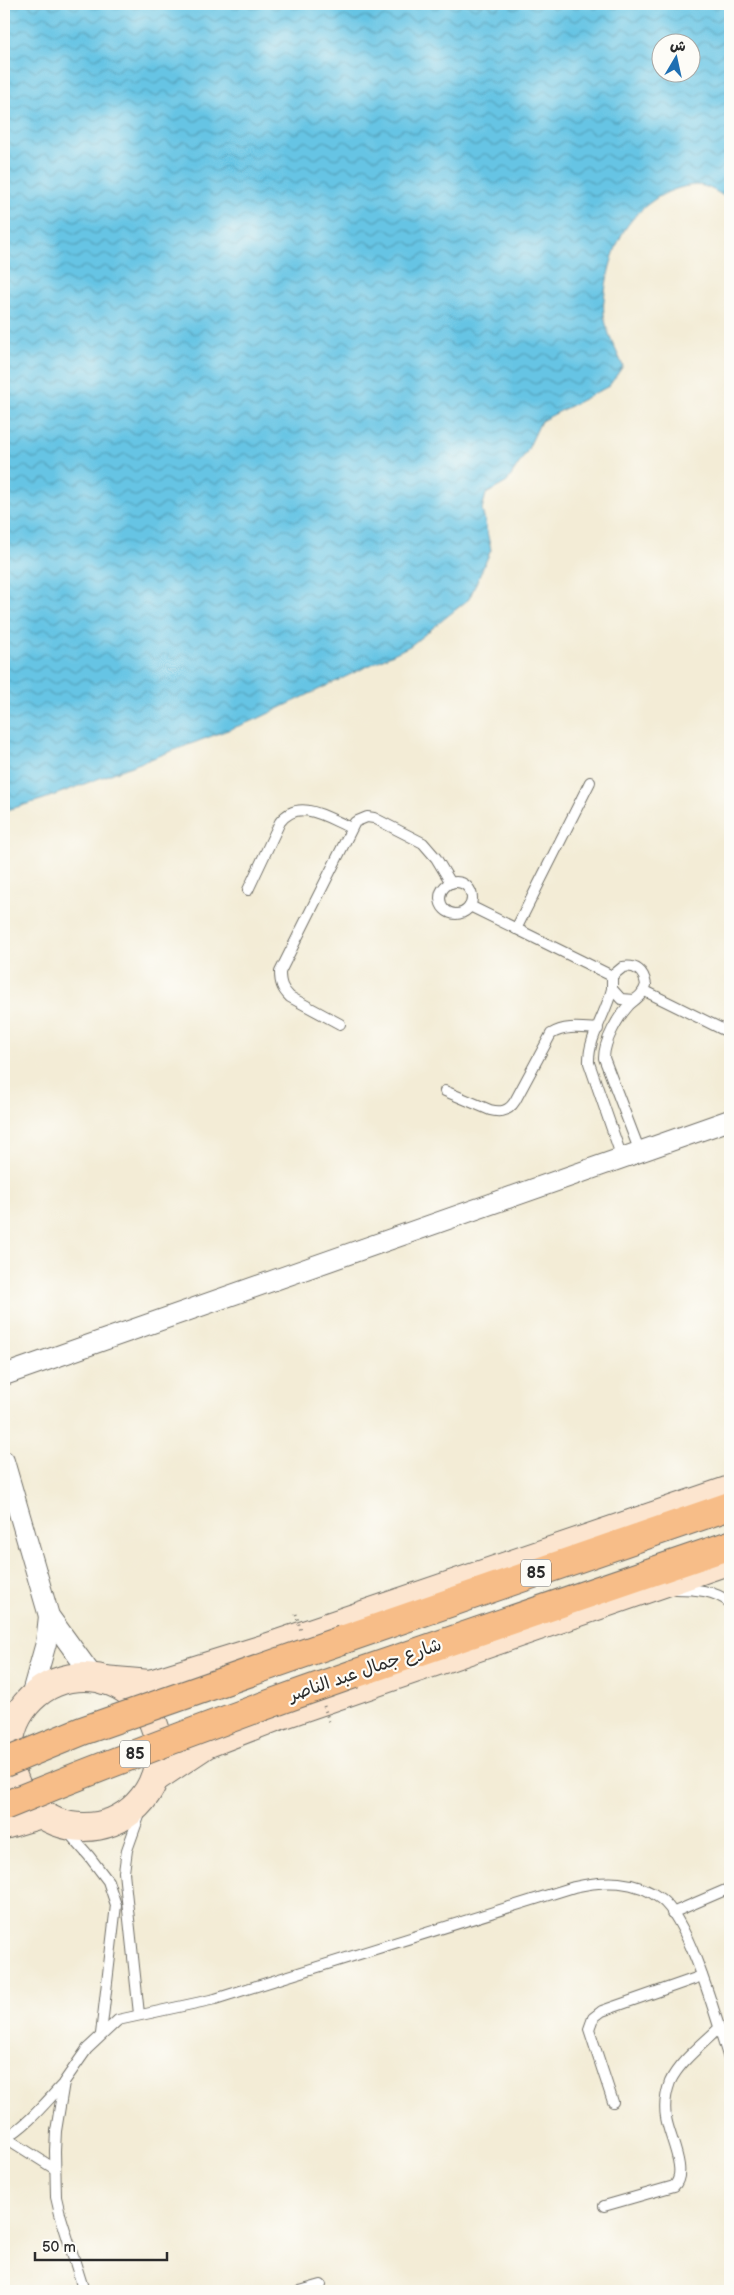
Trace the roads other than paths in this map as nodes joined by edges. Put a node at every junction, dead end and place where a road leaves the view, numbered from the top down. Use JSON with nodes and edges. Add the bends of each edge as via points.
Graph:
{"nodes":[{"id":1,"x":590,"y":782,"type":"dead end"},
{"id":2,"x":351,"y":828,"type":"junction"},
{"id":3,"x":451,"y":883,"type":"junction"},
{"id":4,"x":248,"y":890,"type":"dead end"},
{"id":5,"x":470,"y":906,"type":"junction"},
{"id":6,"x":516,"y":929,"type":"junction"},
{"id":7,"x":612,"y":976,"type":"junction"},
{"id":8,"x":612,"y":990,"type":"junction"},
{"id":9,"x":644,"y":991,"type":"junction"},
{"id":10,"x":634,"y":1000,"type":"junction"},
{"id":11,"x":340,"y":1024,"type":"dead end"},
{"id":12,"x":598,"y":1029,"type":"junction"},
{"id":13,"x":730,"y":1033,"type":"edge"},
{"id":14,"x":445,"y":1091,"type":"dead end"},
{"id":15,"x":730,"y":1120,"type":"edge"},
{"id":16,"x":631,"y":1155,"type":"junction"},
{"id":17,"x":4,"y":1375,"type":"edge"},
{"id":18,"x":5,"y":1471,"type":"edge"},
{"id":19,"x":730,"y":1490,"type":"edge"},
{"id":20,"x":730,"y":1506,"type":"edge"},
{"id":21,"x":730,"y":1545,"type":"edge"},
{"id":22,"x":730,"y":1560,"type":"edge"},
{"id":23,"x":646,"y":1589,"type":"junction"},
{"id":24,"x":730,"y":1603,"type":"edge"},
{"id":25,"x":49,"y":1616,"type":"junction"},
{"id":26,"x":99,"y":1679,"type":"junction"},
{"id":27,"x":30,"y":1700,"type":"junction"},
{"id":28,"x":8,"y":1731,"type":"edge"},
{"id":29,"x":4,"y":1763,"type":"edge"},
{"id":30,"x":151,"y":1786,"type":"junction"},
{"id":31,"x":4,"y":1806,"type":"edge"},
{"id":32,"x":51,"y":1819,"type":"junction"},
{"id":33,"x":4,"y":1825,"type":"edge"},
{"id":34,"x":730,"y":1888,"type":"edge"},
{"id":35,"x":672,"y":1912,"type":"junction"},
{"id":36,"x":702,"y":1976,"type":"junction"},
{"id":37,"x":139,"y":2014,"type":"junction"},
{"id":38,"x":719,"y":2028,"type":"junction"},
{"id":39,"x":101,"y":2034,"type":"junction"},
{"id":40,"x":730,"y":2062,"type":"edge"},
{"id":41,"x":64,"y":2082,"type":"junction"},
{"id":42,"x":613,"y":2102,"type":"dead end"},
{"id":43,"x":5,"y":2139,"type":"edge"},
{"id":44,"x":55,"y":2169,"type":"junction"},
{"id":45,"x":604,"y":2206,"type":"dead end"},
{"id":46,"x":321,"y":2285,"type":"dead end"},
{"id":47,"x":84,"y":2291,"type":"edge"},
{"id":48,"x":300,"y":2291,"type":"edge"}],
"edges":[{"from":1,"to":6,"type":"lane"},
{"from":2,"to":3,"type":"lane","via":[[355,822],[367,817],[415,838],[430,850]]},
{"from":2,"to":4,"type":"lane","via":[[311,810],[285,815]]},
{"from":2,"to":11,"type":"lane","via":[[280,972],[283,990],[290,997]]},
{"from":3,"to":5,"type":"lane","via":[[468,888],[472,900]]},
{"from":3,"to":5,"type":"lane","via":[[442,891],[444,908],[461,914]]},
{"from":5,"to":6,"type":"lane"},
{"from":6,"to":7,"type":"lane"},
{"from":7,"to":8,"type":"lane"},
{"from":7,"to":9,"type":"lane","via":[[623,967],[636,968],[645,978]]},
{"from":8,"to":10,"type":"lane","via":[[621,1000]]},
{"from":8,"to":12,"type":"lane"},
{"from":9,"to":10,"type":"lane"},
{"from":9,"to":13,"type":"lane"},
{"from":10,"to":16,"type":"lane","via":[[605,1046],[604,1058]]},
{"from":12,"to":14,"type":"lane","via":[[566,1028],[551,1034],[515,1101],[504,1111],[490,1110]]},
{"from":12,"to":16,"type":"lane","via":[[590,1049],[590,1070]]},
{"from":15,"to":16,"type":"street"},
{"from":16,"to":17,"type":"street"},
{"from":18,"to":25,"type":"street"},
{"from":19,"to":26,"type":"main road","via":[[159,1682]]},
{"from":20,"to":29,"type":"highway","name":"شارع جمال عبد الناصر","number":"85","bridge":true,"via":[[100,1724]]},
{"from":21,"to":31,"type":"highway","name":"شارع جمال عبد الناصر","number":"85","bridge":true,"via":[[268,1704]]},
{"from":22,"to":23,"type":"main road"},
{"from":23,"to":24,"type":"lane","via":[[696,1589],[721,1595]]},
{"from":23,"to":30,"type":"main road","via":[[206,1744]]},
{"from":25,"to":26,"type":"street"},
{"from":25,"to":27,"type":"street","via":[[46,1644]]},
{"from":26,"to":27,"type":"main road","via":[[74,1678],[54,1683]]},
{"from":26,"to":30,"type":"main road","via":[[131,1694],[151,1718],[159,1748],[158,1768]]},
{"from":27,"to":28,"type":"main road"},
{"from":28,"to":32,"type":"main road","via":[[12,1776],[21,1793]]},
{"from":30,"to":32,"type":"main road","via":[[135,1808],[113,1822],[87,1827]]},
{"from":30,"to":37,"type":"lane","via":[[128,1850],[124,1872]]},
{"from":32,"to":33,"type":"main road"},
{"from":32,"to":39,"type":"lane","via":[[89,1856],[108,1881],[116,1905]]},
{"from":34,"to":35,"type":"lane"},
{"from":35,"to":36,"type":"lane"},
{"from":35,"to":37,"type":"lane","via":[[662,1900],[643,1888],[621,1882],[598,1882],[215,1999]]},
{"from":36,"to":38,"type":"lane"},
{"from":36,"to":42,"type":"lane","via":[[602,2011],[592,2018],[590,2029]]},
{"from":37,"to":39,"type":"lane","via":[[118,2020]]},
{"from":38,"to":40,"type":"lane"},
{"from":38,"to":45,"type":"lane","via":[[676,2072],[666,2095],[666,2119],[680,2171],[678,2182],[674,2186]]},
{"from":39,"to":41,"type":"lane"},
{"from":41,"to":43,"type":"lane","via":[[33,2117]]},
{"from":41,"to":44,"type":"lane","via":[[56,2131]]},
{"from":43,"to":44,"type":"lane"},
{"from":44,"to":47,"type":"lane","via":[[60,2214]]},
{"from":46,"to":48,"type":"lane"}]}
